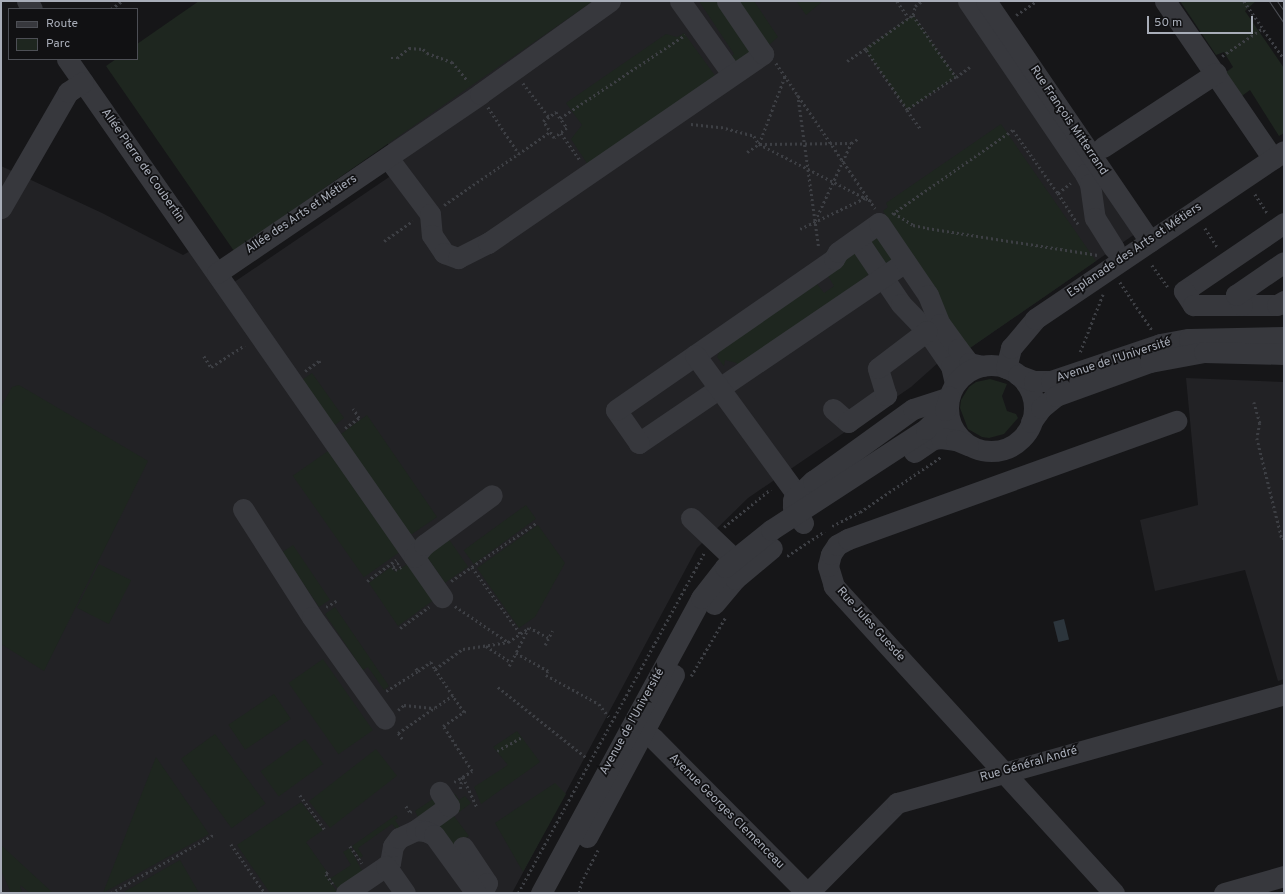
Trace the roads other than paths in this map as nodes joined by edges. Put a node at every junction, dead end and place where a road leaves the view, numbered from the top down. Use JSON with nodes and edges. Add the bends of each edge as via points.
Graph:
{"nodes":[{"id":1,"x":610,"y":1,"type":"edge"},
{"id":2,"x":680,"y":1,"type":"edge"},
{"id":3,"x":726,"y":1,"type":"edge"},
{"id":4,"x":968,"y":1,"type":"edge"},
{"id":5,"x":986,"y":1,"type":"edge"},
{"id":6,"x":1166,"y":1,"type":"edge"},
{"id":7,"x":68,"y":60,"type":"edge"},
{"id":8,"x":1213,"y":69,"type":"junction"},
{"id":9,"x":732,"y":74,"type":"junction"},
{"id":10,"x":83,"y":82,"type":"junction"},
{"id":11,"x":1103,"y":147,"type":"dead end"},
{"id":12,"x":1279,"y":155,"type":"edge"},
{"id":13,"x":388,"y":158,"type":"junction"},
{"id":14,"x":1,"y":208,"type":"edge"},
{"id":15,"x":1277,"y":219,"type":"edge"},
{"id":16,"x":857,"y":239,"type":"junction"},
{"id":17,"x":1150,"y":241,"type":"junction"},
{"id":18,"x":1106,"y":252,"type":"road end"},
{"id":19,"x":905,"y":262,"type":"junction"},
{"id":20,"x":1284,"y":262,"type":"edge"},
{"id":21,"x":217,"y":273,"type":"junction"},
{"id":22,"x":883,"y":276,"type":"junction"},
{"id":23,"x":1284,"y":301,"type":"edge"},
{"id":24,"x":1242,"y":305,"type":"junction"},
{"id":25,"x":928,"y":331,"type":"junction"},
{"id":26,"x":1284,"y":337,"type":"edge"},
{"id":27,"x":1284,"y":354,"type":"edge"},
{"id":28,"x":695,"y":355,"type":"junction"},
{"id":29,"x":983,"y":366,"type":"junction"},
{"id":30,"x":1012,"y":372,"type":"junction"},
{"id":31,"x":718,"y":389,"type":"junction"},
{"id":32,"x":952,"y":390,"type":"junction"},
{"id":33,"x":834,"y":409,"type":"dead end"},
{"id":34,"x":1176,"y":421,"type":"dead end"},
{"id":35,"x":1031,"y":422,"type":"junction"},
{"id":36,"x":968,"y":445,"type":"junction"},
{"id":37,"x":1004,"y":449,"type":"junction"},
{"id":38,"x":1014,"y":478,"type":"junction"},
{"id":39,"x":492,"y":495,"type":"dead end"},
{"id":40,"x":243,"y":510,"type":"dead end"},
{"id":41,"x":799,"y":512,"type":"junction"},
{"id":42,"x":691,"y":518,"type":"dead end"},
{"id":43,"x":406,"y":558,"type":"junction"},
{"id":44,"x":740,"y":564,"type":"junction"},
{"id":45,"x":440,"y":594,"type":"road end"},
{"id":46,"x":1284,"y":694,"type":"edge"},
{"id":47,"x":385,"y":719,"type":"dead end"},
{"id":48,"x":644,"y":732,"type":"junction"},
{"id":49,"x":1005,"y":772,"type":"junction"},
{"id":50,"x":451,"y":787,"type":"road end"},
{"id":51,"x":416,"y":830,"type":"junction"},
{"id":52,"x":463,"y":847,"type":"dead end"},
{"id":53,"x":386,"y":866,"type":"junction"},
{"id":54,"x":1284,"y":876,"type":"edge"},
{"id":55,"x":346,"y":893,"type":"edge"},
{"id":56,"x":405,"y":893,"type":"edge"},
{"id":57,"x":476,"y":893,"type":"edge"},
{"id":58,"x":482,"y":893,"type":"edge"},
{"id":59,"x":541,"y":893,"type":"edge"},
{"id":60,"x":556,"y":893,"type":"edge"},
{"id":61,"x":807,"y":893,"type":"edge"},
{"id":62,"x":1114,"y":893,"type":"edge"},
{"id":63,"x":1224,"y":893,"type":"edge"}],
"edges":[{"from":1,"to":13,"type":"street","name":"Allée des Arts et Métiers"},
{"from":2,"to":9,"type":"street"},
{"from":3,"to":9,"type":"street","via":[[763,54]]},
{"from":4,"to":18,"type":"street","via":[[1085,174],[1090,184],[1095,218]]},
{"from":5,"to":17,"type":"street","name":"Rue François Mitterrand"},
{"from":6,"to":8,"type":"street"},
{"from":7,"to":10,"type":"street","name":"Allée Pierre de Coubertin"},
{"from":8,"to":11,"type":"street"},
{"from":8,"to":12,"type":"street"},
{"from":9,"to":13,"type":"street","via":[[488,243],[458,258],[444,253],[432,235],[430,214]]},
{"from":10,"to":14,"type":"street","via":[[68,92]]},
{"from":10,"to":21,"type":"street","name":"Allée Pierre de Coubertin"},
{"from":12,"to":17,"type":"street","name":"Esplanade des Arts et Métiers"},
{"from":13,"to":21,"type":"street","name":"Allée des Arts et Métiers"},
{"from":15,"to":24,"type":"street","via":[[1184,291],[1193,305]]},
{"from":16,"to":19,"type":"street","via":[[887,218]]},
{"from":16,"to":22,"type":"street"},
{"from":16,"to":28,"type":"street","via":[[822,268]]},
{"from":17,"to":30,"type":"street","name":"Esplanade des Arts et Métiers","via":[[1035,319],[1011,348]]},
{"from":19,"to":22,"type":"street"},
{"from":19,"to":29,"type":"street","via":[[928,296],[940,324],[964,358],[970,363]]},
{"from":20,"to":24,"type":"street","via":[[1236,295]]},
{"from":21,"to":43,"type":"street","name":"Allée Pierre de Coubertin","via":[[331,437]]},
{"from":22,"to":25,"type":"street","via":[[901,304]]},
{"from":22,"to":31,"type":"street"},
{"from":23,"to":24,"type":"street","via":[[1277,305]]},
{"from":25,"to":32,"type":"street","via":[[951,366]]},
{"from":25,"to":33,"type":"street","via":[[878,368],[886,395],[848,422]]},
{"from":26,"to":30,"type":"street","name":"Avenue de l'Université","via":[[1190,339],[1160,344],[1051,381],[1034,381]]},
{"from":27,"to":35,"type":"street","name":"Avenue de l'Université","via":[[1204,352],[1150,362],[1056,396],[1041,408]]},
{"from":28,"to":31,"type":"street"},
{"from":28,"to":31,"type":"street","via":[[616,410],[639,443]]},
{"from":29,"to":30,"type":"street"},
{"from":29,"to":32,"type":"street","via":[[963,376]]},
{"from":30,"to":35,"type":"street","via":[[1032,396]]},
{"from":31,"to":41,"type":"street"},
{"from":32,"to":36,"type":"street","via":[[948,410],[951,424],[958,436]]},
{"from":32,"to":41,"type":"street","name":"Avenue de l'Université","via":[[942,414],[926,429]]},
{"from":34,"to":38,"type":"street","name":"Rue Jules Guesde"},
{"from":35,"to":37,"type":"street","via":[[1016,443]]},
{"from":36,"to":37,"type":"street","via":[[980,450]]},
{"from":36,"to":41,"type":"street","name":"Avenue de l'Université","via":[[949,438],[933,439]]},
{"from":37,"to":38,"type":"street"},
{"from":38,"to":49,"type":"street","name":"Rue Jules Guesde","via":[[848,539],[834,549],[828,566],[834,586]]},
{"from":39,"to":43,"type":"street"},
{"from":40,"to":47,"type":"street","via":[[312,617]]},
{"from":41,"to":44,"type":"street","name":"Avenue de l'Université"},
{"from":42,"to":44,"type":"street"},
{"from":43,"to":45,"type":"street","name":"Allée Pierre de Coubertin"},
{"from":44,"to":48,"type":"street","name":"Avenue de l'Université","via":[[715,602]]},
{"from":44,"to":59,"type":"street","name":"Avenue de l'Université","via":[[725,567],[701,598]]},
{"from":46,"to":49,"type":"street","name":"Rue Général André"},
{"from":48,"to":60,"type":"street","name":"Avenue de l'Université"},
{"from":48,"to":61,"type":"street","name":"Avenue Georges Clemenceau","via":[[653,738]]},
{"from":49,"to":61,"type":"street","name":"Rue Général André","via":[[897,803]]},
{"from":49,"to":62,"type":"street","name":"Rue Jules Guesde"},
{"from":50,"to":51,"type":"street","via":[[450,806]]},
{"from":51,"to":53,"type":"street","via":[[399,838],[393,846],[390,863]]},
{"from":51,"to":57,"type":"street","via":[[434,835]]},
{"from":52,"to":58,"type":"street","via":[[487,883]]},
{"from":53,"to":55,"type":"street"},
{"from":53,"to":56,"type":"street"},
{"from":54,"to":63,"type":"street"}]}
